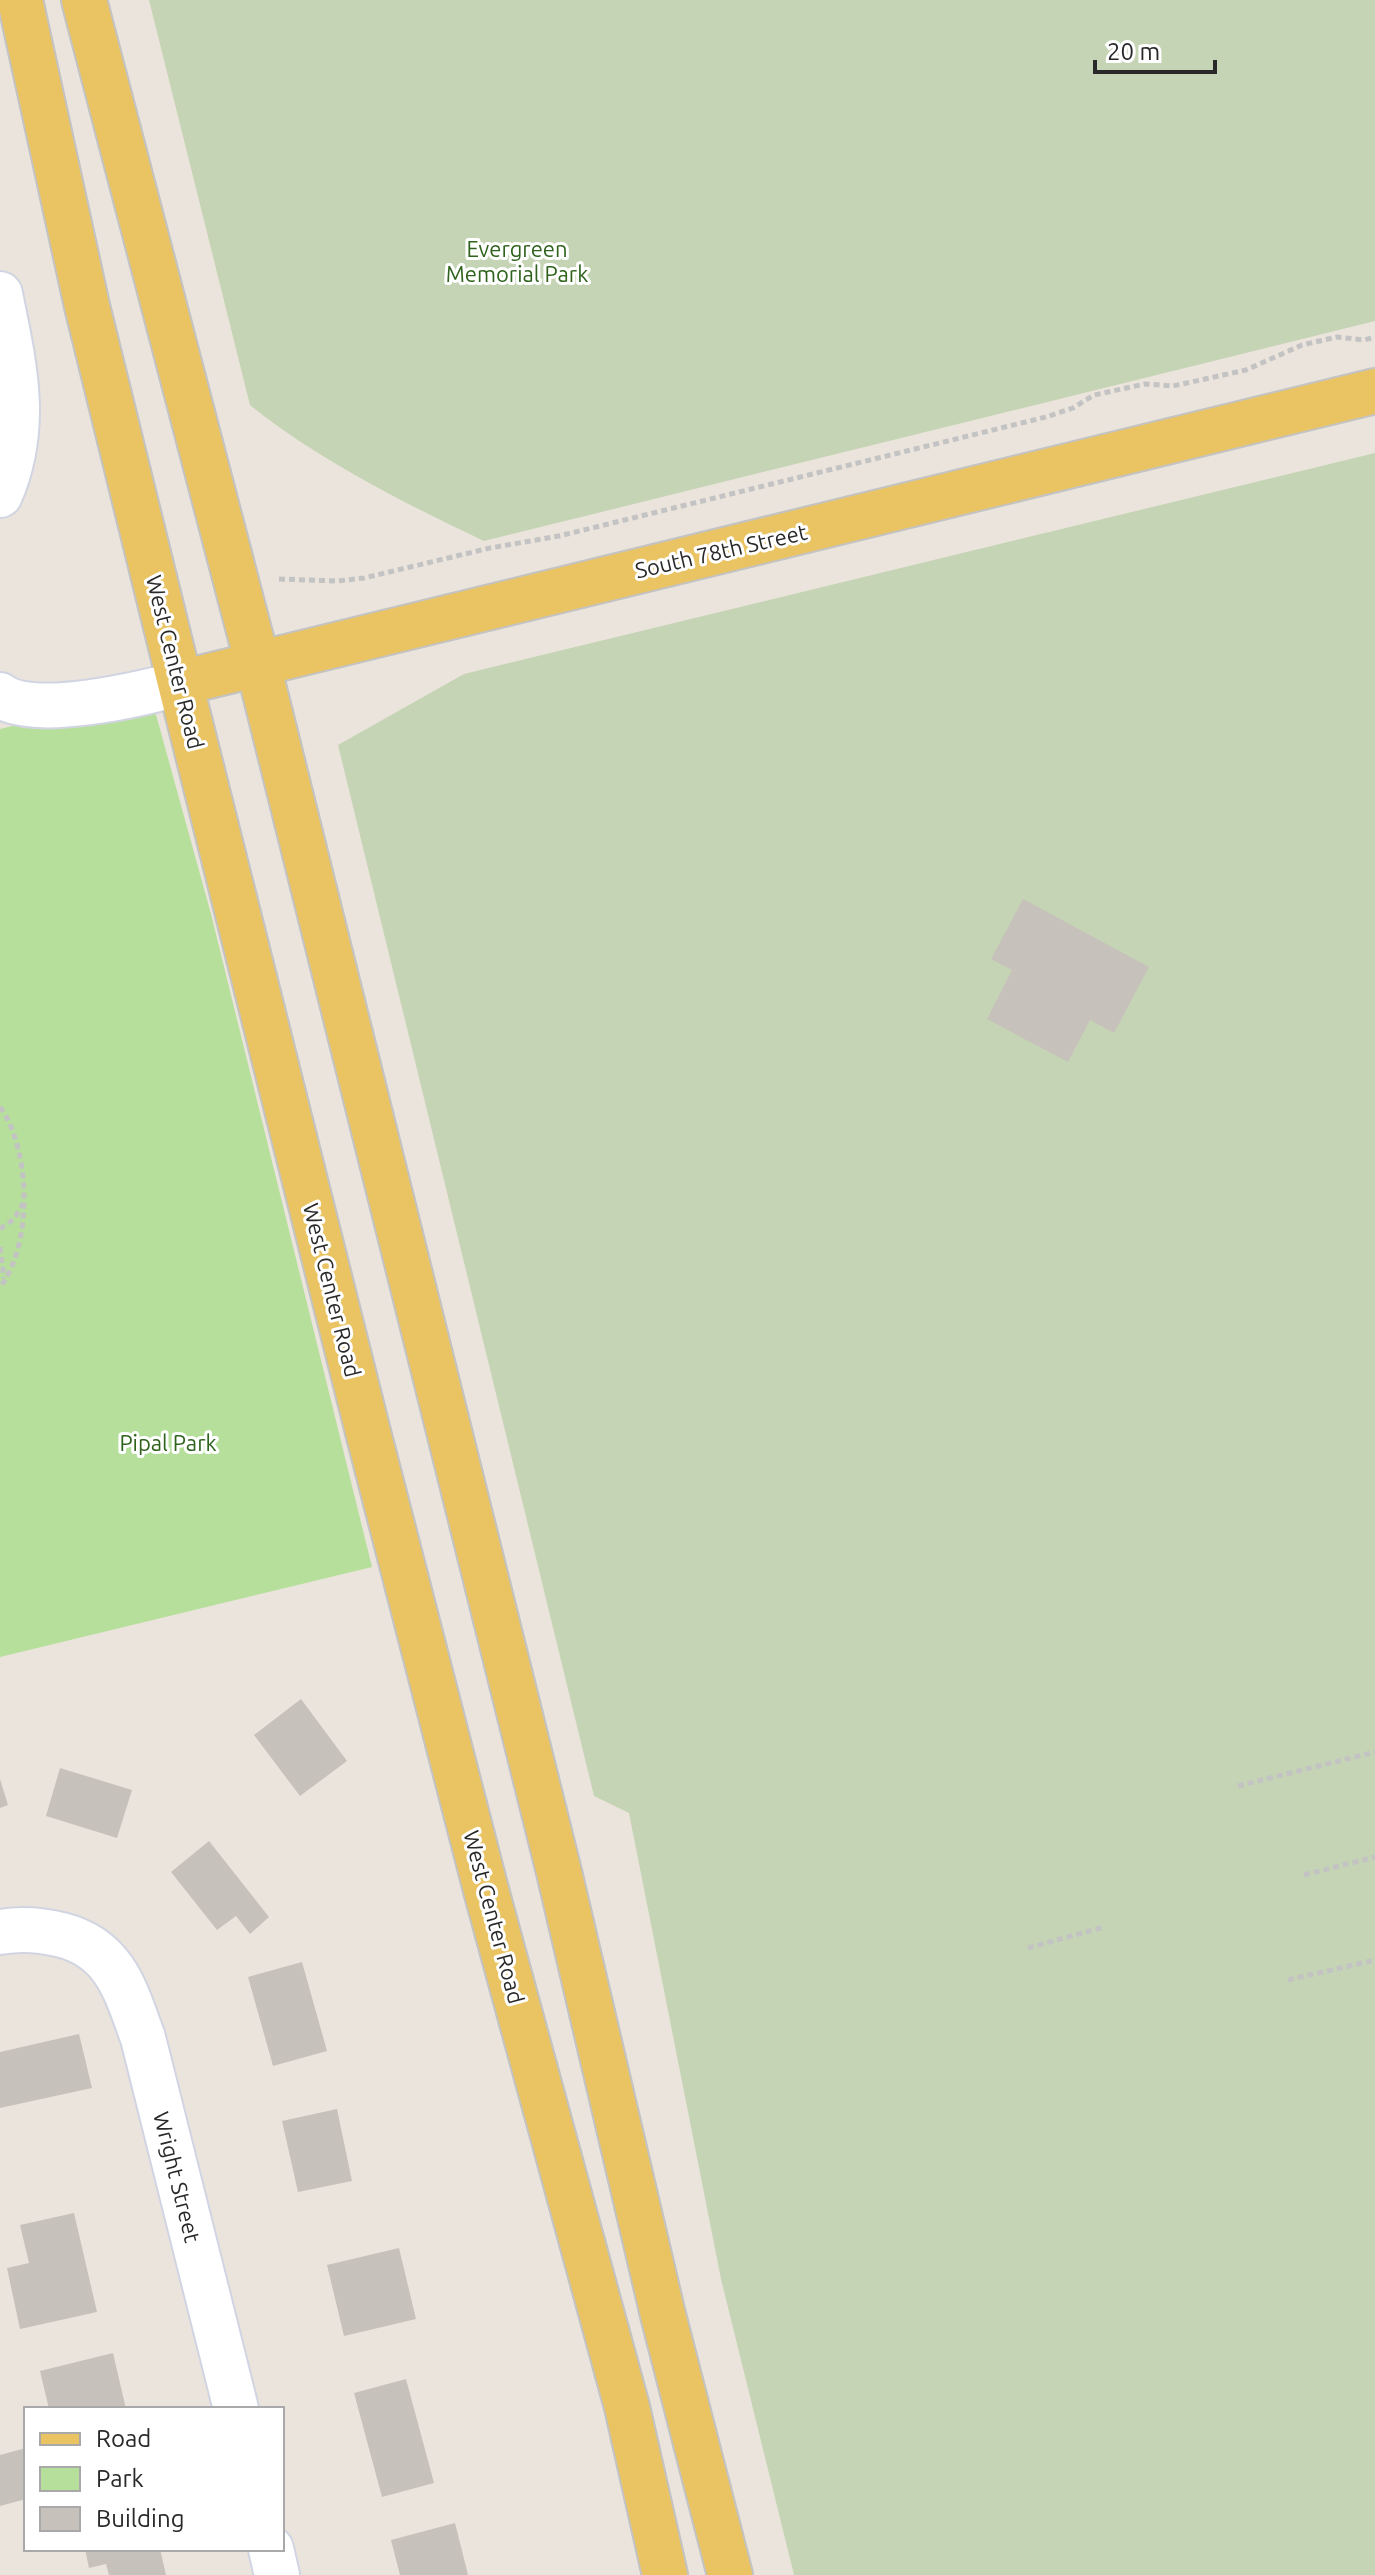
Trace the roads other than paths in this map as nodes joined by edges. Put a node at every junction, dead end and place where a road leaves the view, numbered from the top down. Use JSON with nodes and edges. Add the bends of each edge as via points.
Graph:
{"nodes":[{"id":1,"x":20,"y":0,"type":"edge"},
{"id":2,"x":84,"y":0,"type":"edge"},
{"id":3,"x":0,"y":294,"type":"edge"},
{"id":4,"x":1375,"y":391,"type":"edge"},
{"id":5,"x":0,"y":495,"type":"edge"},
{"id":6,"x":258,"y":665,"type":"junction"},
{"id":7,"x":180,"y":683,"type":"junction"},
{"id":8,"x":0,"y":695,"type":"edge"},
{"id":9,"x":0,"y":1932,"type":"edge"},
{"id":10,"x":235,"y":2407,"type":"edge"},
{"id":11,"x":271,"y":2551,"type":"edge"},
{"id":12,"x":277,"y":2575,"type":"edge"},
{"id":13,"x":665,"y":2575,"type":"edge"},
{"id":14,"x":730,"y":2575,"type":"edge"}],
"edges":[{"from":1,"to":7,"type":"main road","name":"West Center Road","via":[[87,306]]},
{"from":2,"to":6,"type":"main road"},
{"from":3,"to":5,"type":"street","via":[[19,417]]},
{"from":4,"to":6,"type":"main road","name":"South 78th Street"},
{"from":6,"to":7,"type":"main road","name":"South 78th Street"},
{"from":6,"to":14,"type":"main road"},
{"from":7,"to":8,"type":"street","name":"South 78th Street","via":[[150,693],[66,704],[6,700]]},
{"from":7,"to":13,"type":"main road","name":"West Center Road","via":[[486,1890],[627,2407]]},
{"from":9,"to":10,"type":"street","name":"Wright Street","via":[[46,1931],[81,1940],[109,1961],[124,1988],[143,2038]]},
{"from":11,"to":12,"type":"street"}]}
